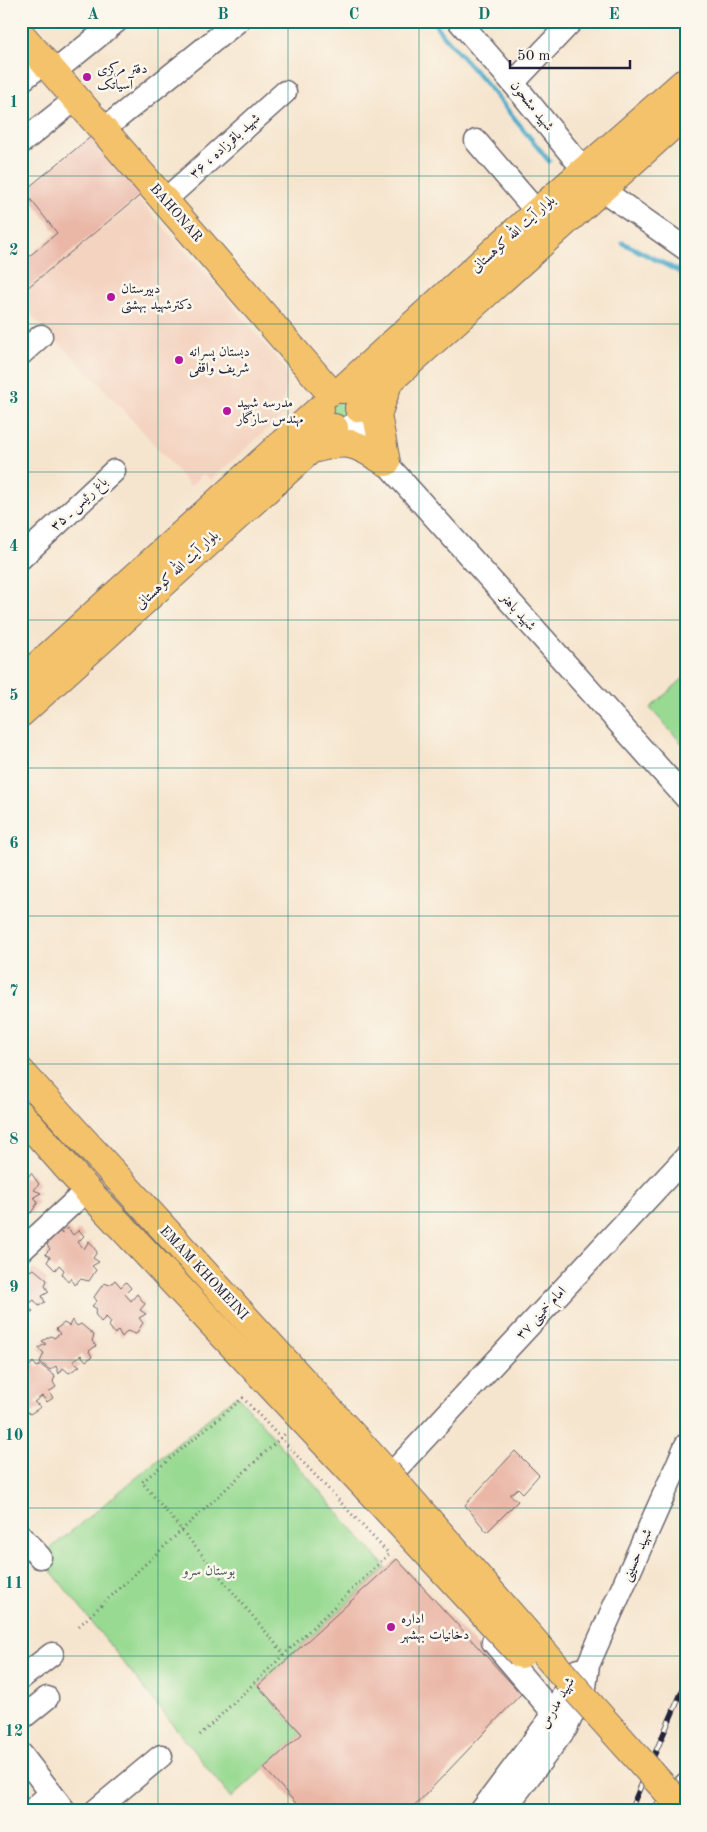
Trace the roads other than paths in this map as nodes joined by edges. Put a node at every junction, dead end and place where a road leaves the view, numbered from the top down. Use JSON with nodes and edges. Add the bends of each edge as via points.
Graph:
{"nodes":[{"id":1,"x":117,"y":21,"type":"edge"},
{"id":2,"x":238,"y":21,"type":"edge"},
{"id":3,"x":459,"y":21,"type":"edge"},
{"id":4,"x":572,"y":21,"type":"edge"},
{"id":5,"x":21,"y":35,"type":"edge"},
{"id":6,"x":49,"y":67,"type":"junction"},
{"id":7,"x":21,"y":81,"type":"edge"},
{"id":8,"x":686,"y":81,"type":"edge"},
{"id":9,"x":513,"y":82,"type":"junction"},
{"id":10,"x":284,"y":92,"type":"dead end"},
{"id":11,"x":76,"y":98,"type":"junction"},
{"id":12,"x":686,"y":113,"type":"edge"},
{"id":13,"x":104,"y":129,"type":"junction"},
{"id":14,"x":476,"y":142,"type":"dead end"},
{"id":15,"x":21,"y":143,"type":"edge"},
{"id":16,"x":592,"y":180,"type":"junction"},
{"id":17,"x":165,"y":200,"type":"junction"},
{"id":18,"x":537,"y":212,"type":"junction"},
{"id":19,"x":686,"y":249,"type":"edge"},
{"id":20,"x":41,"y":336,"type":"dead end"},
{"id":21,"x":21,"y":354,"type":"edge"},
{"id":22,"x":307,"y":364,"type":"junction"},
{"id":23,"x":381,"y":372,"type":"junction"},
{"id":24,"x":340,"y":408,"type":"junction"},
{"id":25,"x":308,"y":450,"type":"junction"},
{"id":26,"x":386,"y":462,"type":"junction"},
{"id":27,"x":114,"y":471,"type":"dead end"},
{"id":28,"x":21,"y":558,"type":"edge"},
{"id":29,"x":21,"y":681,"type":"edge"},
{"id":30,"x":21,"y":713,"type":"edge"},
{"id":31,"x":686,"y":798,"type":"edge"},
{"id":32,"x":21,"y":1072,"type":"edge"},
{"id":33,"x":21,"y":1115,"type":"edge"},
{"id":34,"x":67,"y":1124,"type":"junction"},
{"id":35,"x":45,"y":1143,"type":"junction"},
{"id":36,"x":686,"y":1157,"type":"edge"},
{"id":37,"x":87,"y":1190,"type":"junction"},
{"id":38,"x":21,"y":1251,"type":"edge"},
{"id":39,"x":686,"y":1445,"type":"edge"},
{"id":40,"x":377,"y":1474,"type":"junction"},
{"id":41,"x":21,"y":1536,"type":"edge"},
{"id":42,"x":40,"y":1557,"type":"dead end"},
{"id":43,"x":540,"y":1634,"type":"junction"},
{"id":44,"x":52,"y":1654,"type":"dead end"},
{"id":45,"x":509,"y":1660,"type":"junction"},
{"id":46,"x":582,"y":1675,"type":"junction"},
{"id":47,"x":21,"y":1678,"type":"edge"},
{"id":48,"x":47,"y":1698,"type":"dead end"},
{"id":49,"x":21,"y":1719,"type":"edge"},
{"id":50,"x":560,"y":1721,"type":"junction"},
{"id":51,"x":21,"y":1754,"type":"edge"},
{"id":52,"x":161,"y":1756,"type":"dead end"},
{"id":53,"x":51,"y":1793,"type":"junction"},
{"id":54,"x":685,"y":1794,"type":"edge"},
{"id":55,"x":31,"y":1811,"type":"edge"},
{"id":56,"x":65,"y":1811,"type":"edge"},
{"id":57,"x":95,"y":1811,"type":"edge"},
{"id":58,"x":481,"y":1811,"type":"edge"},
{"id":59,"x":503,"y":1811,"type":"edge"},
{"id":60,"x":666,"y":1811,"type":"edge"}],
"edges":[{"from":1,"to":6,"type":"street"},
{"from":2,"to":13,"type":"street"},
{"from":3,"to":9,"type":"street","name":"شهید مشحون"},
{"from":4,"to":9,"type":"street"},
{"from":5,"to":6,"type":"main road","name":"BAHONAR"},
{"from":6,"to":7,"type":"street"},
{"from":6,"to":11,"type":"main road","name":"BAHONAR"},
{"from":8,"to":16,"type":"main road","name":"بلوار آیت الله کوهستانی"},
{"from":9,"to":16,"type":"street","name":"شهید مشحون"},
{"from":10,"to":17,"type":"street","name":"شهید باقرزاده ، ۳۶"},
{"from":11,"to":13,"type":"main road","name":"BAHONAR"},
{"from":11,"to":15,"type":"street"},
{"from":12,"to":16,"type":"main road","name":"بلوار آیت الله کوهستانی"},
{"from":13,"to":17,"type":"main road","name":"BAHONAR"},
{"from":14,"to":18,"type":"street"},
{"from":16,"to":18,"type":"main road","name":"بلوار آیت الله کوهستانی"},
{"from":16,"to":19,"type":"street","name":"شهید مشحون"},
{"from":16,"to":23,"type":"main road","name":"بلوار آیت الله کوهستانی"},
{"from":17,"to":22,"type":"main road","name":"BAHONAR"},
{"from":18,"to":23,"type":"main road","name":"بلوار آیت الله کوهستانی"},
{"from":20,"to":21,"type":"street"},
{"from":22,"to":23,"type":"main road","via":[[325,372],[361,368]]},
{"from":22,"to":24,"type":"main road","name":"BAHONAR"},
{"from":23,"to":24,"type":"main road","name":"بلوار آیت الله کوهستانی"},
{"from":23,"to":26,"type":"main road","via":[[377,414]]},
{"from":24,"to":25,"type":"main road","name":"بلوار آیت الله کوهستانی"},
{"from":24,"to":26,"type":"street","name":"شهید باهنر"},
{"from":24,"to":29,"type":"main road","name":"بلوار آیت الله کوهستانی"},
{"from":25,"to":26,"type":"main road","via":[[349,443]]},
{"from":25,"to":30,"type":"main road","name":"بلوار آیت الله کوهستانی"},
{"from":26,"to":31,"type":"street","name":"شهید باهنر"},
{"from":27,"to":28,"type":"street","name":"باغ رئیس ـ ۳۵"},
{"from":32,"to":34,"type":"main road","name":"EMAM KHOMEINI"},
{"from":33,"to":35,"type":"main road","name":"EMAM KHOMEINI"},
{"from":34,"to":35,"type":"main road"},
{"from":34,"to":40,"type":"main road","name":"EMAM KHOMEINI"},
{"from":35,"to":37,"type":"main road","name":"EMAM KHOMEINI"},
{"from":36,"to":40,"type":"street","name":"امام خمینی ۳۷"},
{"from":37,"to":38,"type":"street"},
{"from":37,"to":40,"type":"main road","name":"EMAM KHOMEINI","via":[[302,1418]]},
{"from":39,"to":46,"type":"street","name":"شهید حسینی"},
{"from":40,"to":43,"type":"street","via":[[453,1529]]},
{"from":40,"to":45,"type":"street","via":[[366,1501]]},
{"from":40,"to":54,"type":"main road","bridge":true,"via":[[573,1686]]},
{"from":40,"to":60,"type":"main road","bridge":true},
{"from":41,"to":42,"type":"street"},
{"from":43,"to":45,"type":"street"},
{"from":43,"to":46,"type":"street"},
{"from":44,"to":47,"type":"street"},
{"from":45,"to":50,"type":"street"},
{"from":46,"to":50,"type":"street","name":"شهید مدرس"},
{"from":48,"to":49,"type":"street"},
{"from":50,"to":58,"type":"street","name":"شهید مدرس"},
{"from":50,"to":59,"type":"street","name":"شهید مدرس"},
{"from":51,"to":53,"type":"street"},
{"from":52,"to":57,"type":"street"},
{"from":53,"to":55,"type":"street"},
{"from":53,"to":56,"type":"street"},
{"from":54,"to":60,"type":"street"}]}
